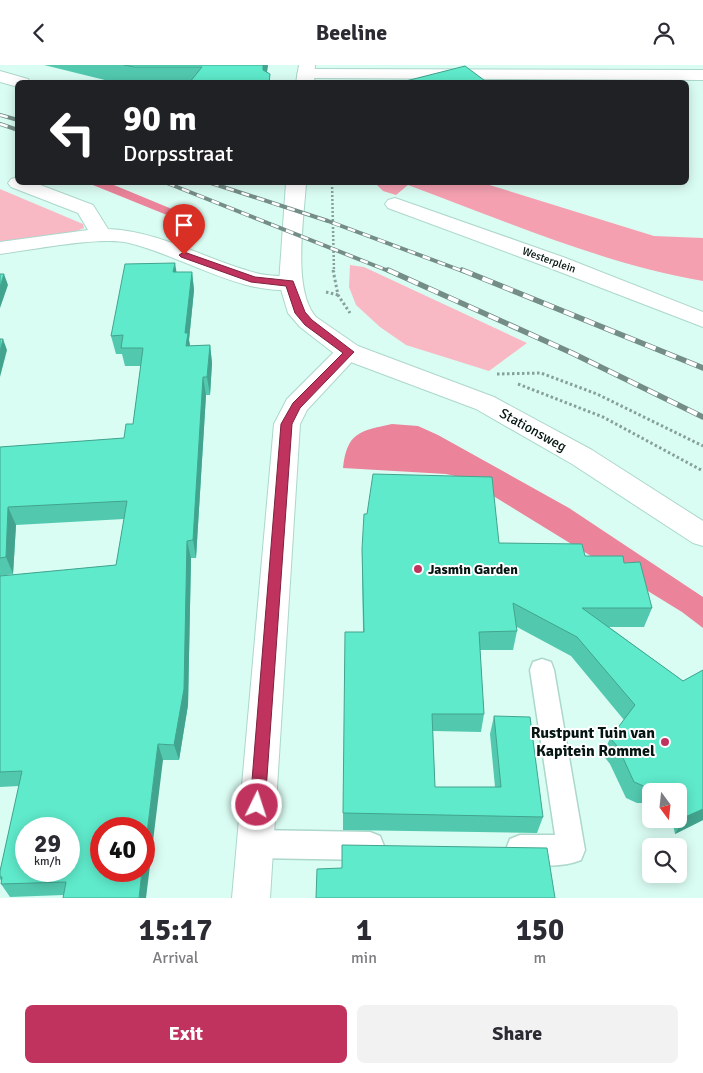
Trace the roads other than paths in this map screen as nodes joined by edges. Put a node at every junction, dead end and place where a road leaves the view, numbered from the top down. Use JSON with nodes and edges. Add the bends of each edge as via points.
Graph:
{"nodes":[{"id":1,"x":306,"y":74,"type":"edge"},
{"id":2,"x":703,"y":75,"type":"edge"},
{"id":3,"x":0,"y":76,"type":"edge"},
{"id":4,"x":15,"y":81,"type":"edge"},
{"id":5,"x":0,"y":175,"type":"edge"},
{"id":6,"x":15,"y":181,"type":"edge"},
{"id":7,"x":26,"y":185,"type":"edge"},
{"id":8,"x":296,"y":185,"type":"edge"},
{"id":9,"x":394,"y":204,"type":"dead end"},
{"id":10,"x":102,"y":235,"type":"junction"},
{"id":11,"x":0,"y":248,"type":"edge"},
{"id":12,"x":290,"y":283,"type":"junction"},
{"id":13,"x":703,"y":320,"type":"edge"},
{"id":14,"x":349,"y":352,"type":"junction"},
{"id":15,"x":703,"y":535,"type":"edge"},
{"id":16,"x":542,"y":670,"type":"dead end"},
{"id":17,"x":254,"y":844,"type":"junction"},
{"id":18,"x":393,"y":847,"type":"edge"},
{"id":19,"x":492,"y":848,"type":"edge"},
{"id":20,"x":251,"y":898,"type":"edge"}],
"edges":[{"from":1,"to":2,"type":"street"},
{"from":3,"to":4,"type":"street"},
{"from":5,"to":6,"type":"street"},
{"from":7,"to":10,"type":"street","via":[[86,209]]},
{"from":8,"to":12,"type":"street"},
{"from":9,"to":13,"type":"street","name":"Westerplein"},
{"from":10,"to":11,"type":"street"},
{"from":10,"to":12,"type":"street","via":[[131,236],[254,280]]},
{"from":12,"to":14,"type":"street","name":"Stationsweg","via":[[300,313],[308,323]]},
{"from":14,"to":15,"type":"street","name":"Stationsweg","via":[[485,403],[582,457]]},
{"from":14,"to":17,"type":"street","via":[[296,405],[287,424]]},
{"from":16,"to":19,"type":"lane","via":[[570,850]]},
{"from":17,"to":18,"type":"lane"},
{"from":17,"to":20,"type":"street"}]}
